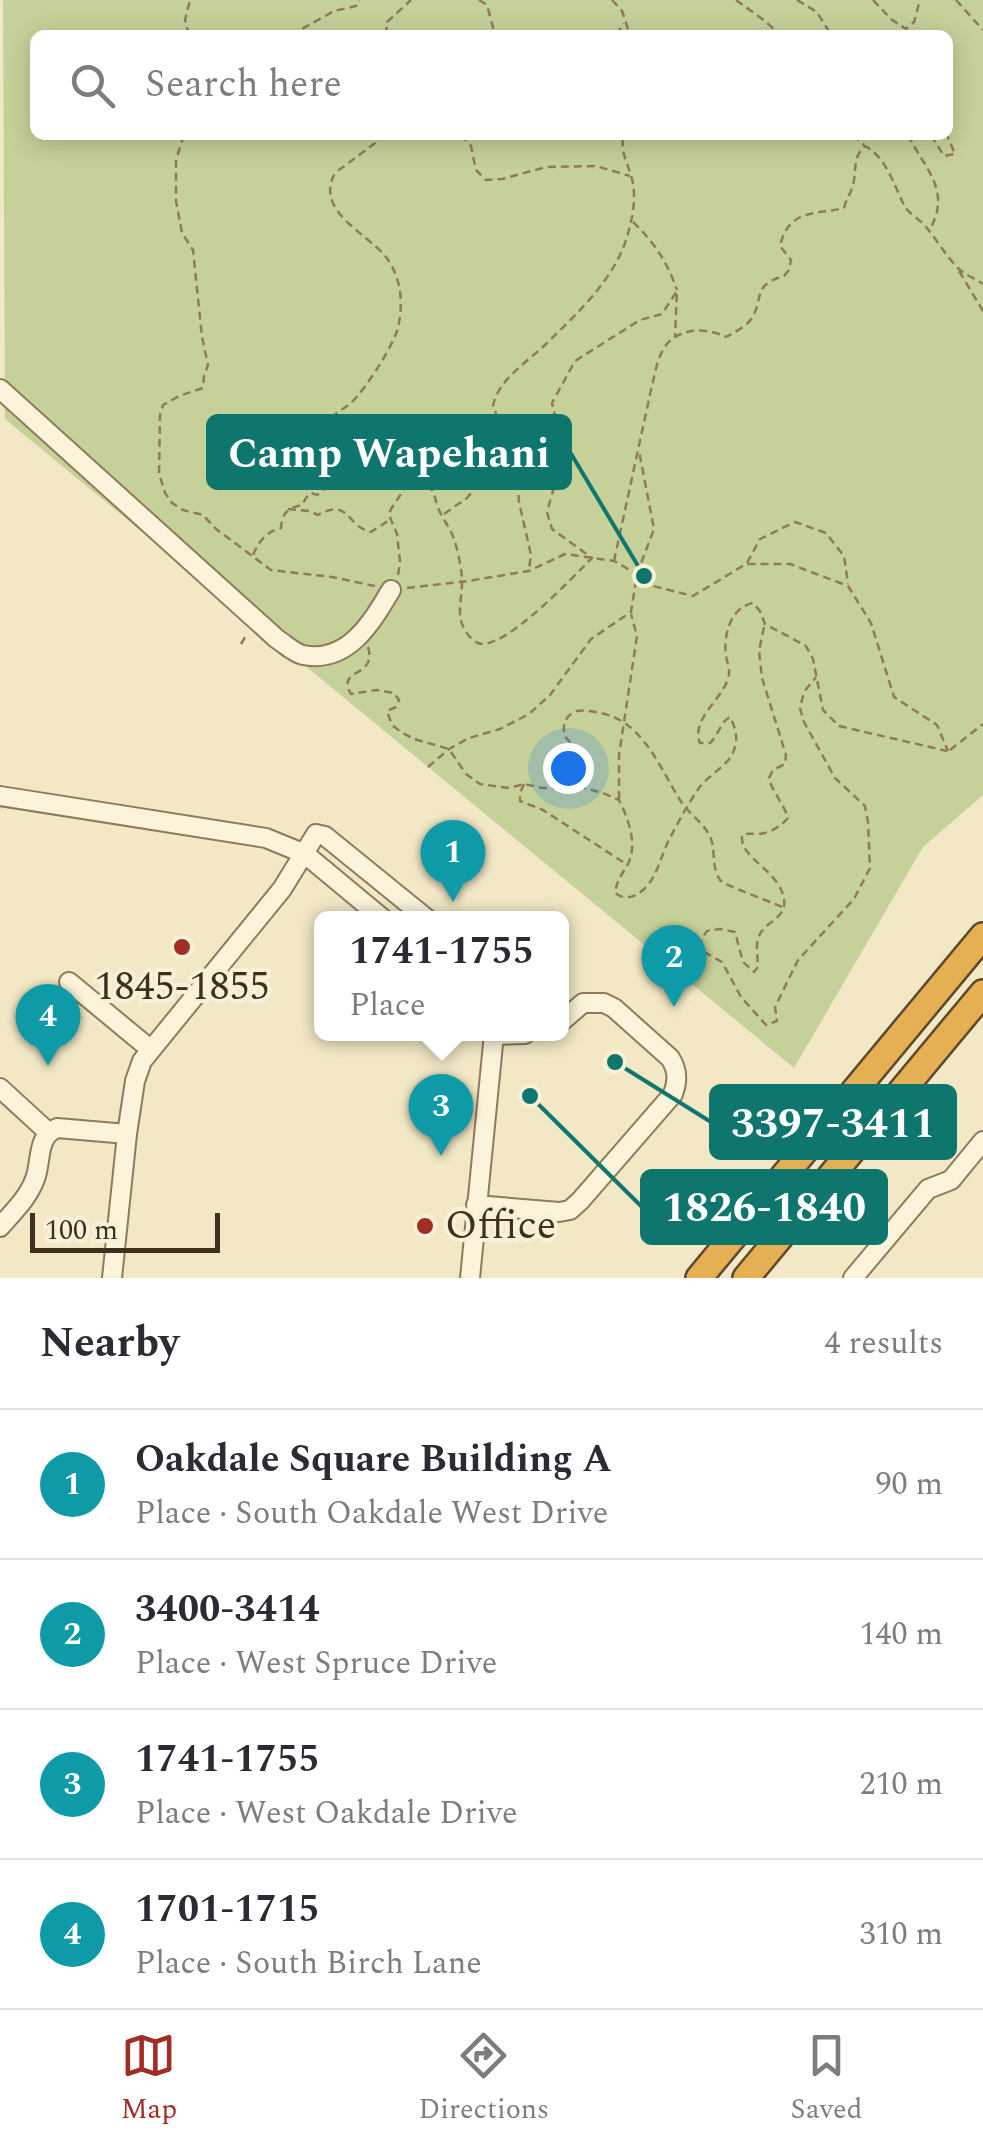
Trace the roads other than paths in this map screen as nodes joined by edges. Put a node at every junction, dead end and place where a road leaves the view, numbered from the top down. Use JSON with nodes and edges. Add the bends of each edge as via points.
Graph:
{"nodes":[{"id":1,"x":0,"y":389,"type":"edge"},
{"id":2,"x":391,"y":590,"type":"road end"},
{"id":3,"x":0,"y":796,"type":"edge"},
{"id":4,"x":305,"y":854,"type":"junction"},
{"id":5,"x":374,"y":911,"type":"edge"},
{"id":6,"x":417,"y":911,"type":"edge"},
{"id":7,"x":983,"y":936,"type":"edge"},
{"id":8,"x":69,"y":982,"type":"dead end"},
{"id":9,"x":983,"y":994,"type":"edge"},
{"id":10,"x":569,"y":1015,"type":"edge"},
{"id":11,"x":493,"y":1041,"type":"edge"},
{"id":12,"x":150,"y":1050,"type":"junction"},
{"id":13,"x":0,"y":1088,"type":"edge"},
{"id":14,"x":48,"y":1132,"type":"junction"},
{"id":15,"x":127,"y":1134,"type":"junction"},
{"id":16,"x":983,"y":1141,"type":"edge"},
{"id":17,"x":476,"y":1205,"type":"junction"},
{"id":18,"x":0,"y":1227,"type":"edge"},
{"id":19,"x":112,"y":1278,"type":"edge"},
{"id":20,"x":470,"y":1278,"type":"edge"},
{"id":21,"x":699,"y":1278,"type":"edge"},
{"id":22,"x":746,"y":1278,"type":"edge"},
{"id":23,"x":853,"y":1278,"type":"edge"}],
"edges":[{"from":1,"to":2,"type":"street","via":[[300,655],[328,656],[359,638]]},
{"from":3,"to":4,"type":"street","via":[[244,833]]},
{"from":4,"to":5,"type":"street"},
{"from":4,"to":6,"type":"street","via":[[316,834],[325,836]]},
{"from":4,"to":12,"type":"street"},
{"from":7,"to":21,"type":"highway"},
{"from":8,"to":12,"type":"street"},
{"from":9,"to":22,"type":"highway"},
{"from":10,"to":17,"type":"street","via":[[583,1003],[614,1008],[676,1066],[673,1094],[570,1210]]},
{"from":11,"to":17,"type":"street"},
{"from":12,"to":15,"type":"street","via":[[135,1081]]},
{"from":13,"to":14,"type":"street"},
{"from":14,"to":15,"type":"street"},
{"from":14,"to":18,"type":"street","via":[[31,1190]]},
{"from":15,"to":19,"type":"street"},
{"from":16,"to":23,"type":"street","via":[[951,1180],[928,1189]]},
{"from":17,"to":20,"type":"street"}]}
